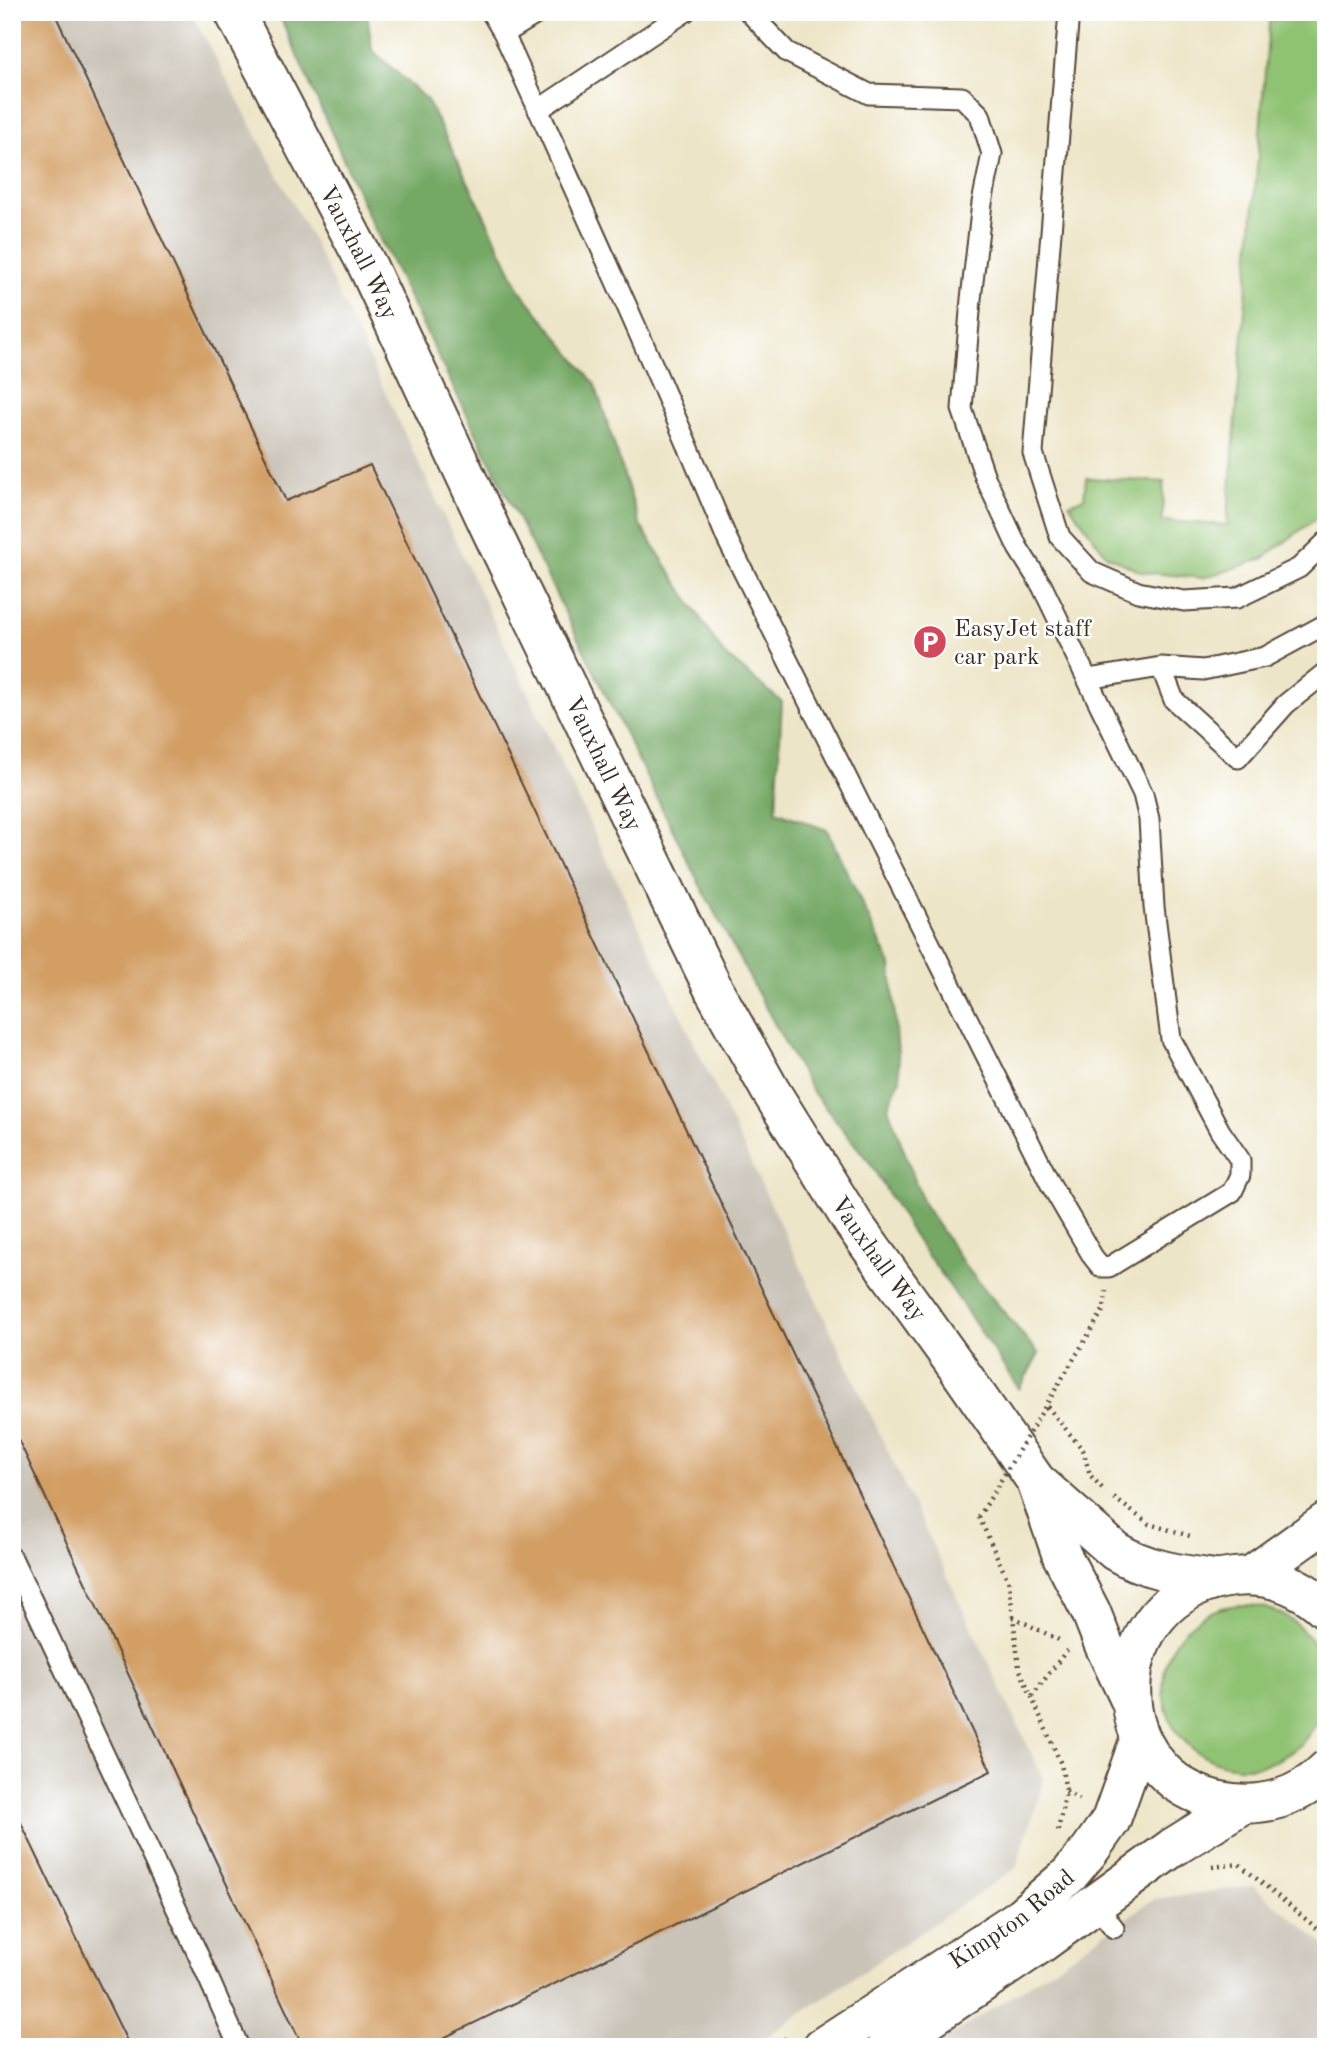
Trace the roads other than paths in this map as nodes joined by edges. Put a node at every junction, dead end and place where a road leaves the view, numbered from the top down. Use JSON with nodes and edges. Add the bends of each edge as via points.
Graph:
{"nodes":[{"id":1,"x":234,"y":12,"type":"edge"},
{"id":2,"x":491,"y":12,"type":"edge"},
{"id":3,"x":540,"y":12,"type":"edge"},
{"id":4,"x":685,"y":12,"type":"edge"},
{"id":5,"x":749,"y":12,"type":"edge"},
{"id":6,"x":1069,"y":12,"type":"edge"},
{"id":7,"x":504,"y":34,"type":"junction"},
{"id":8,"x":538,"y":110,"type":"junction"},
{"id":9,"x":1326,"y":542,"type":"edge"},
{"id":10,"x":1326,"y":624,"type":"edge"},
{"id":11,"x":1161,"y":667,"type":"junction"},
{"id":12,"x":1326,"y":671,"type":"edge"},
{"id":13,"x":1088,"y":679,"type":"junction"},
{"id":14,"x":1036,"y":1481,"type":"junction"},
{"id":15,"x":1326,"y":1521,"type":"edge"},
{"id":16,"x":12,"y":1558,"type":"edge"},
{"id":17,"x":1252,"y":1575,"type":"junction"},
{"id":18,"x":1214,"y":1579,"type":"junction"},
{"id":19,"x":1326,"y":1609,"type":"edge"},
{"id":20,"x":1130,"y":1700,"type":"junction"},
{"id":21,"x":1140,"y":1738,"type":"junction"},
{"id":22,"x":1326,"y":1770,"type":"edge"},
{"id":23,"x":1282,"y":1799,"type":"junction"},
{"id":24,"x":1241,"y":1805,"type":"junction"},
{"id":25,"x":1326,"y":1807,"type":"edge"},
{"id":26,"x":929,"y":2035,"type":"edge"},
{"id":27,"x":239,"y":2047,"type":"edge"},
{"id":28,"x":822,"y":2047,"type":"edge"},
{"id":29,"x":887,"y":2047,"type":"edge"}],
"edges":[{"from":1,"to":14,"type":"main road","name":"Vauxhall Way","via":[[368,267],[715,990],[770,1090],[853,1223]]},
{"from":2,"to":7,"type":"lane"},
{"from":3,"to":7,"type":"lane"},
{"from":4,"to":8,"type":"lane"},
{"from":5,"to":13,"type":"lane","via":[[787,52],[869,94],[962,97],[980,116],[992,154],[982,203],[962,409],[990,489]]},
{"from":6,"to":9,"type":"lane","via":[[1033,453],[1060,537],[1092,572],[1138,592],[1184,601],[1237,598],[1299,568]]},
{"from":7,"to":8,"type":"lane"},
{"from":8,"to":13,"type":"lane","via":[[727,539],[1051,1185],[1093,1257],[1101,1267],[1109,1267],[1232,1192],[1240,1175],[1240,1160],[1171,1039],[1154,907],[1149,819],[1143,794]]},
{"from":10,"to":11,"type":"lane","via":[[1265,657],[1203,670]]},
{"from":11,"to":12,"type":"lane","via":[[1174,700],[1238,758],[1286,704]]},
{"from":11,"to":13,"type":"lane"},
{"from":14,"to":18,"type":"main road","name":"Vauxhall Way","via":[[1115,1551],[1166,1572]]},
{"from":14,"to":20,"type":"main road","name":"Vauxhall Way","via":[[1062,1556]]},
{"from":15,"to":17,"type":"main road"},
{"from":16,"to":27,"type":"lane"},
{"from":17,"to":18,"type":"main road"},
{"from":17,"to":19,"type":"main road","via":[[1283,1581],[1311,1595]]},
{"from":18,"to":20,"type":"main road","via":[[1185,1592],[1160,1612],[1142,1638],[1132,1668]]},
{"from":20,"to":21,"type":"main road"},
{"from":21,"to":24,"type":"main road","via":[[1157,1765],[1181,1786],[1210,1800]]},
{"from":21,"to":28,"type":"main road","name":"Kimpton Road","via":[[1111,1820],[1069,1875],[1017,1920]]},
{"from":22,"to":23,"type":"main road","via":[[1315,1782]]},
{"from":23,"to":24,"type":"main road"},
{"from":23,"to":25,"type":"main road"},
{"from":24,"to":26,"type":"main road","name":"Kimpton Road","via":[[1172,1848],[1104,1916],[1044,1942]]},
{"from":26,"to":29,"type":"main road","name":"Kimpton Road"}]}
